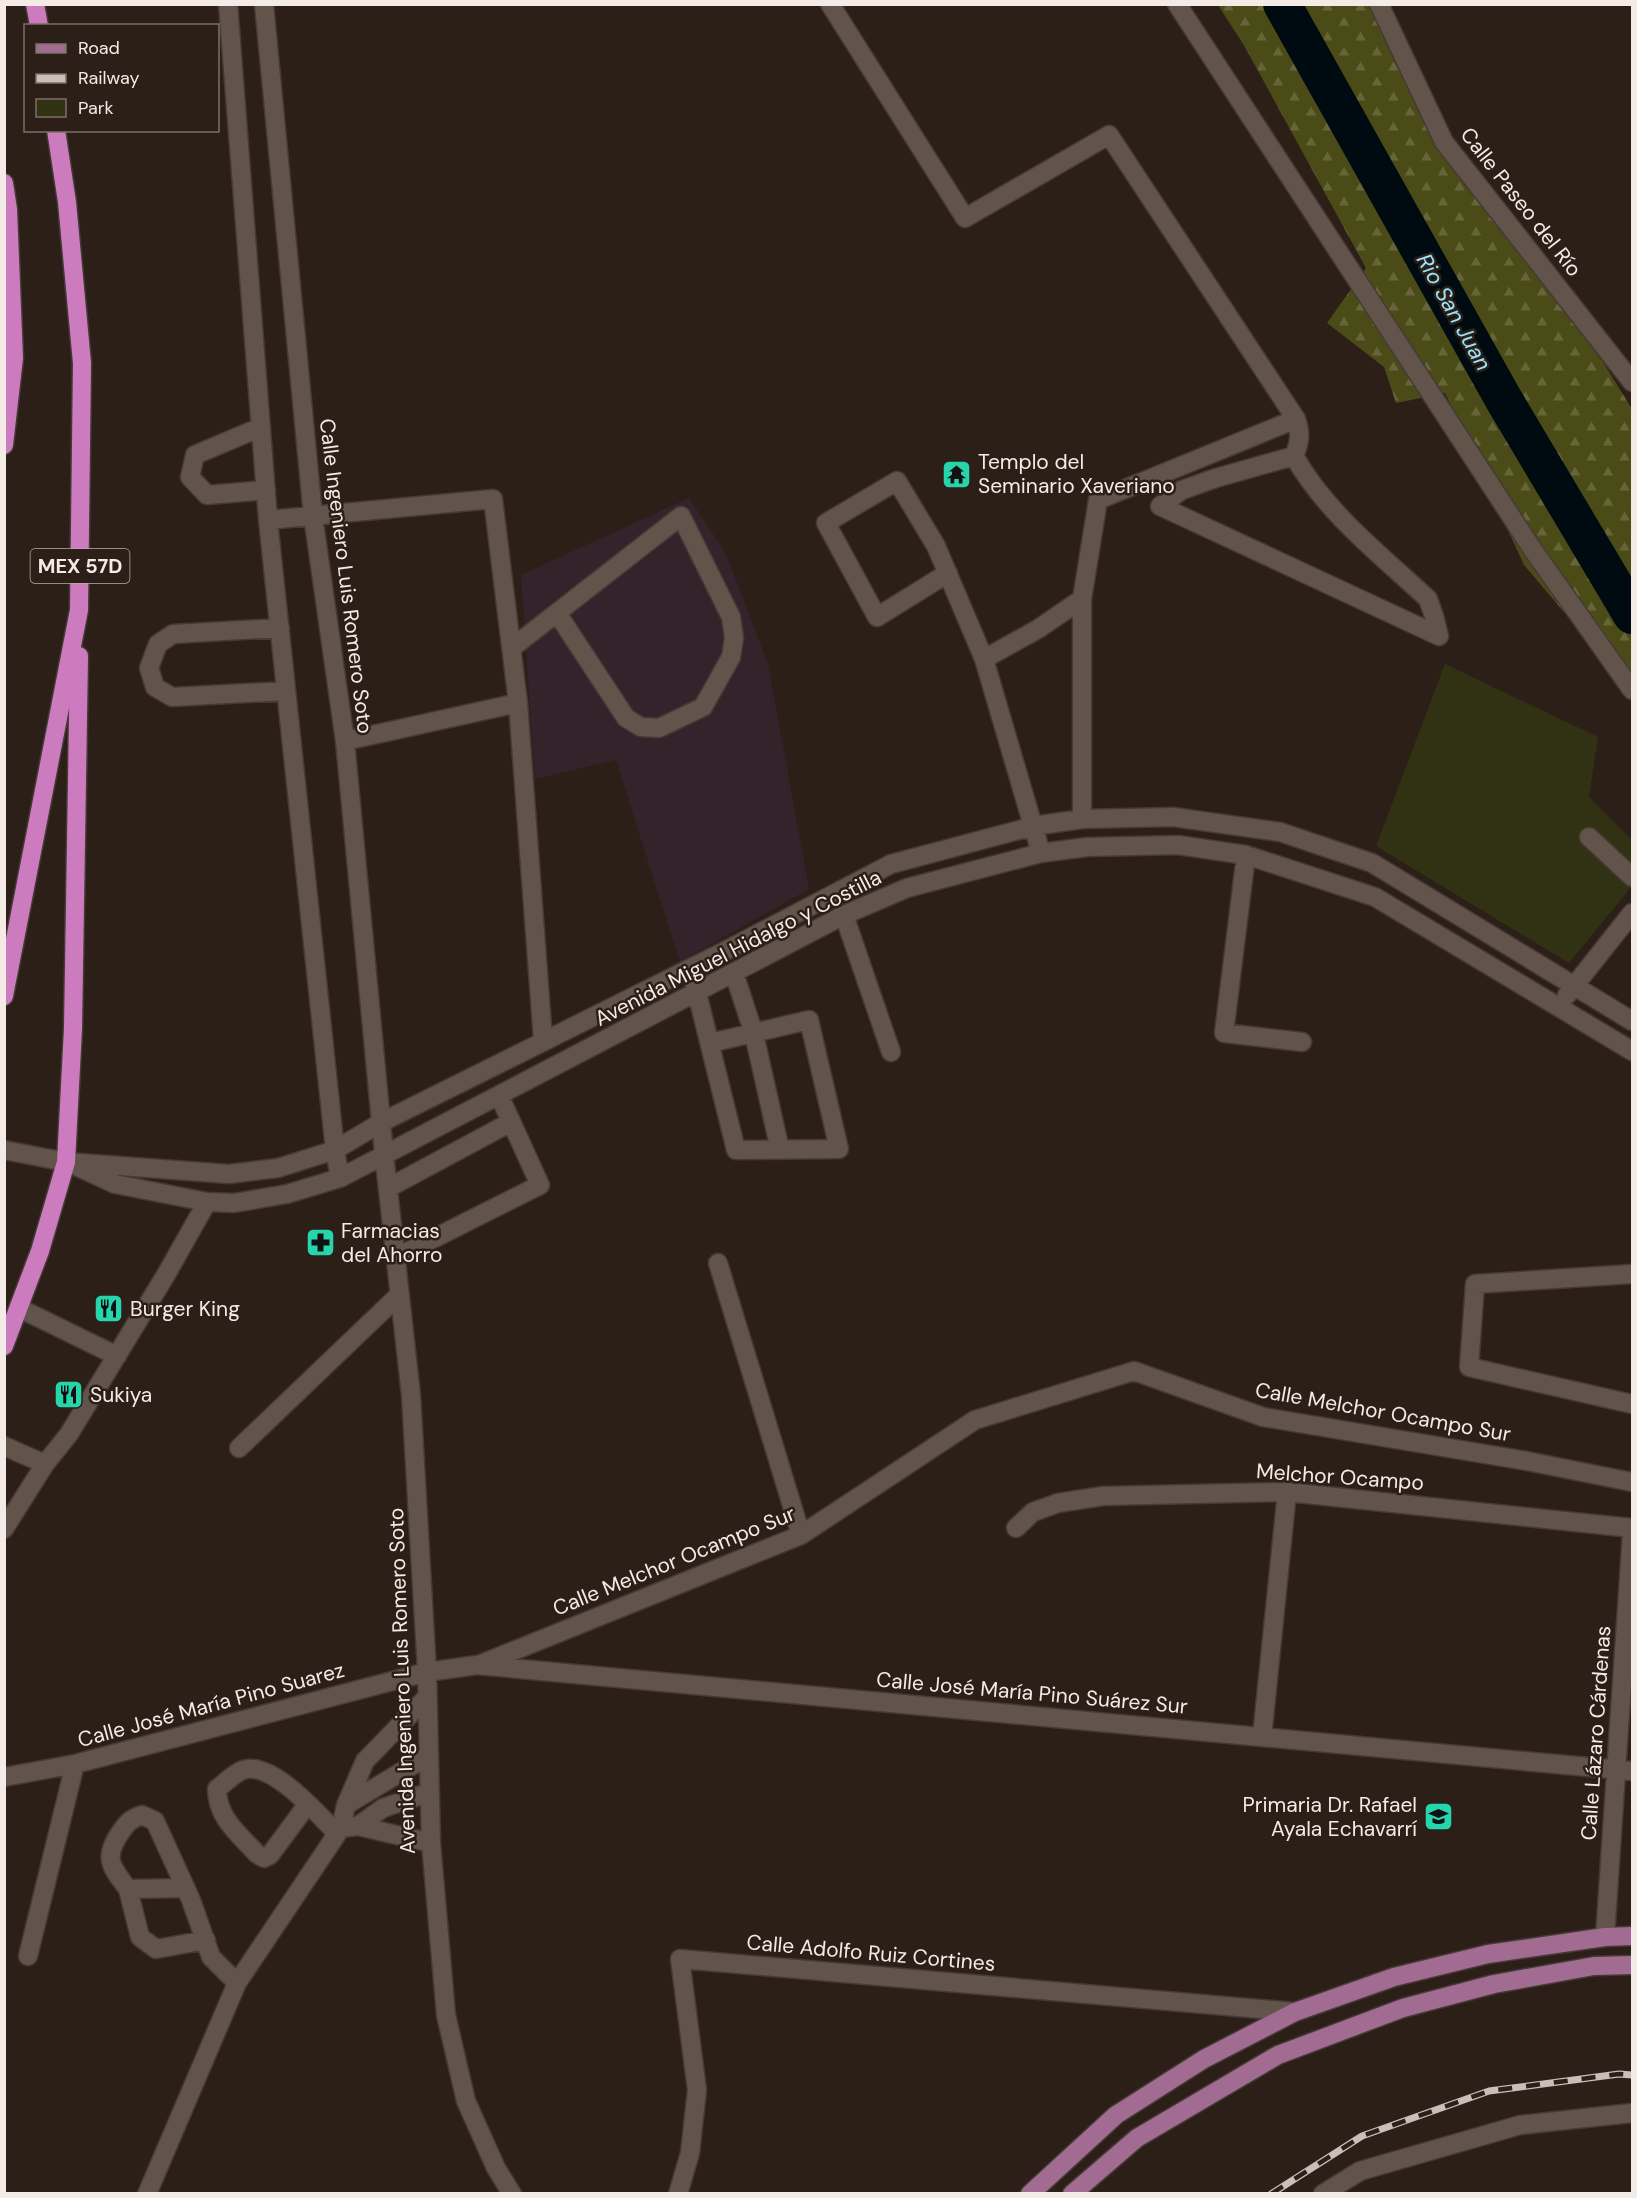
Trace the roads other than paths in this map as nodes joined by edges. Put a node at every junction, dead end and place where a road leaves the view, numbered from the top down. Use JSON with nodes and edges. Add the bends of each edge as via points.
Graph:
{"nodes":[{"id":1,"x":35,"y":4,"type":"edge"},
{"id":2,"x":228,"y":4,"type":"edge"},
{"id":3,"x":830,"y":4,"type":"edge"},
{"id":4,"x":1177,"y":4,"type":"edge"},
{"id":5,"x":1379,"y":4,"type":"edge"},
{"id":6,"x":263,"y":5,"type":"edge"},
{"id":7,"x":39,"y":24,"type":"edge"},
{"id":8,"x":56,"y":132,"type":"edge"},
{"id":9,"x":4,"y":183,"type":"edge"},
{"id":10,"x":1632,"y":382,"type":"edge"},
{"id":11,"x":1296,"y":419,"type":"junction"},
{"id":12,"x":261,"y":427,"type":"junction"},
{"id":13,"x":4,"y":444,"type":"edge"},
{"id":14,"x":1294,"y":456,"type":"junction"},
{"id":15,"x":266,"y":490,"type":"junction"},
{"id":16,"x":313,"y":516,"type":"junction"},
{"id":17,"x":268,"y":520,"type":"junction"},
{"id":18,"x":948,"y":573,"type":"junction"},
{"id":19,"x":1082,"y":599,"type":"junction"},
{"id":20,"x":79,"y":610,"type":"junction"},
{"id":21,"x":557,"y":613,"type":"junction"},
{"id":22,"x":280,"y":628,"type":"junction"},
{"id":23,"x":513,"y":647,"type":"junction"},
{"id":24,"x":984,"y":659,"type":"junction"},
{"id":25,"x":1632,"y":690,"type":"edge"},
{"id":26,"x":286,"y":691,"type":"junction"},
{"id":27,"x":518,"y":703,"type":"junction"},
{"id":28,"x":345,"y":741,"type":"junction"},
{"id":29,"x":1082,"y":819,"type":"junction"},
{"id":30,"x":1034,"y":826,"type":"junction"},
{"id":31,"x":1589,"y":837,"type":"dead end"},
{"id":32,"x":1041,"y":853,"type":"junction"},
{"id":33,"x":1246,"y":855,"type":"junction"},
{"id":34,"x":1632,"y":877,"type":"edge"},
{"id":35,"x":1632,"y":913,"type":"edge"},
{"id":36,"x":844,"y":915,"type":"junction"},
{"id":37,"x":689,"y":968,"type":"junction"},
{"id":38,"x":734,"y":973,"type":"junction"},
{"id":39,"x":1574,"y":986,"type":"junction"},
{"id":40,"x":697,"y":992,"type":"junction"},
{"id":41,"x":4,"y":996,"type":"edge"},
{"id":42,"x":1558,"y":1006,"type":"junction"},
{"id":43,"x":1632,"y":1021,"type":"edge"},
{"id":44,"x":754,"y":1034,"type":"junction"},
{"id":45,"x":543,"y":1040,"type":"junction"},
{"id":46,"x":1302,"y":1042,"type":"dead end"},
{"id":47,"x":710,"y":1043,"type":"junction"},
{"id":48,"x":1632,"y":1051,"type":"edge"},
{"id":49,"x":891,"y":1052,"type":"dead end"},
{"id":50,"x":499,"y":1095,"type":"junction"},
{"id":51,"x":382,"y":1122,"type":"junction"},
{"id":52,"x":511,"y":1122,"type":"junction"},
{"id":53,"x":4,"y":1150,"type":"edge"},
{"id":54,"x":335,"y":1150,"type":"junction"},
{"id":55,"x":780,"y":1150,"type":"junction"},
{"id":56,"x":384,"y":1154,"type":"junction"},
{"id":57,"x":66,"y":1162,"type":"junction"},
{"id":58,"x":340,"y":1178,"type":"junction"},
{"id":59,"x":388,"y":1188,"type":"junction"},
{"id":60,"x":207,"y":1202,"type":"junction"},
{"id":61,"x":395,"y":1258,"type":"junction"},
{"id":62,"x":718,"y":1263,"type":"dead end"},
{"id":63,"x":1632,"y":1274,"type":"edge"},
{"id":64,"x":399,"y":1295,"type":"junction"},
{"id":65,"x":19,"y":1308,"type":"junction"},
{"id":66,"x":4,"y":1346,"type":"edge"},
{"id":67,"x":117,"y":1356,"type":"junction"},
{"id":68,"x":1632,"y":1404,"type":"edge"},
{"id":69,"x":4,"y":1446,"type":"edge"},
{"id":70,"x":239,"y":1448,"type":"dead end"},
{"id":71,"x":45,"y":1464,"type":"junction"},
{"id":72,"x":1632,"y":1482,"type":"edge"},
{"id":73,"x":1287,"y":1491,"type":"junction"},
{"id":74,"x":1016,"y":1528,"type":"dead end"},
{"id":75,"x":1632,"y":1528,"type":"edge"},
{"id":76,"x":4,"y":1529,"type":"edge"},
{"id":77,"x":1632,"y":1533,"type":"edge"},
{"id":78,"x":801,"y":1535,"type":"junction"},
{"id":79,"x":477,"y":1665,"type":"junction"},
{"id":80,"x":427,"y":1672,"type":"junction"},
{"id":81,"x":427,"y":1697,"type":"junction"},
{"id":82,"x":1262,"y":1737,"type":"junction"},
{"id":83,"x":428,"y":1756,"type":"junction"},
{"id":84,"x":75,"y":1764,"type":"junction"},
{"id":85,"x":1624,"y":1770,"type":"edge"},
{"id":86,"x":4,"y":1777,"type":"edge"},
{"id":87,"x":430,"y":1792,"type":"junction"},
{"id":88,"x":308,"y":1805,"type":"junction"},
{"id":89,"x":346,"y":1805,"type":"junction"},
{"id":90,"x":345,"y":1829,"type":"junction"},
{"id":91,"x":430,"y":1843,"type":"junction"},
{"id":92,"x":185,"y":1888,"type":"junction"},
{"id":93,"x":128,"y":1889,"type":"junction"},
{"id":94,"x":1632,"y":1936,"type":"edge"},
{"id":95,"x":1605,"y":1937,"type":"junction"},
{"id":96,"x":206,"y":1940,"type":"junction"},
{"id":97,"x":28,"y":1956,"type":"dead end"},
{"id":98,"x":1632,"y":1965,"type":"edge"},
{"id":99,"x":237,"y":1983,"type":"junction"},
{"id":100,"x":1295,"y":2012,"type":"junction"},
{"id":101,"x":1632,"y":2113,"type":"edge"},
{"id":102,"x":147,"y":2193,"type":"edge"},
{"id":103,"x":512,"y":2193,"type":"edge"},
{"id":104,"x":678,"y":2193,"type":"edge"},
{"id":105,"x":1030,"y":2193,"type":"edge"},
{"id":106,"x":1072,"y":2193,"type":"edge"},
{"id":107,"x":1323,"y":2193,"type":"edge"}],
"edges":[{"from":1,"to":7,"type":"highway"},
{"from":2,"to":12,"type":"street"},
{"from":3,"to":11,"type":"street","via":[[965,219],[1109,135]]},
{"from":4,"to":25,"type":"street","via":[[1533,550]]},
{"from":5,"to":10,"type":"street","name":"Calle Paseo del Río","via":[[1444,142]]},
{"from":6,"to":16,"type":"street","name":"Calle Ingeniero Luis Romero Soto"},
{"from":8,"to":20,"type":"highway","number":"MEX 57D","via":[[82,363]]},
{"from":9,"to":13,"type":"highway","via":[[14,358]]},
{"from":11,"to":14,"type":"street","via":[[1300,431]]},
{"from":11,"to":19,"type":"street","via":[[1098,500]]},
{"from":12,"to":15,"type":"street"},
{"from":12,"to":15,"type":"street","via":[[195,455],[190,477],[207,495]]},
{"from":14,"to":14,"type":"street","via":[[1331,508],[1428,599],[1439,636],[1160,506],[1182,490]]},
{"from":15,"to":17,"type":"street"},
{"from":16,"to":17,"type":"street"},
{"from":16,"to":23,"type":"street","via":[[493,500]]},
{"from":16,"to":28,"type":"street","name":"Calle Ingeniero Luis Romero Soto"},
{"from":17,"to":22,"type":"street"},
{"from":18,"to":18,"type":"street","via":[[877,617],[826,523],[897,480]]},
{"from":18,"to":24,"type":"street"},
{"from":19,"to":24,"type":"street"},
{"from":19,"to":29,"type":"street"},
{"from":20,"to":41,"type":"highway","number":"MEX 57D"},
{"from":20,"to":57,"type":"highway","via":[[73,1029]]},
{"from":21,"to":21,"type":"street","via":[[681,516],[731,618],[731,657],[703,707],[659,728],[641,728],[626,718]]},
{"from":21,"to":23,"type":"street"},
{"from":22,"to":26,"type":"street"},
{"from":22,"to":26,"type":"street","via":[[173,634],[158,644],[149,668],[155,687],[172,697]]},
{"from":23,"to":27,"type":"street"},
{"from":24,"to":30,"type":"street"},
{"from":26,"to":54,"type":"street"},
{"from":27,"to":28,"type":"street"},
{"from":27,"to":45,"type":"street"},
{"from":28,"to":51,"type":"street","name":"Calle Ingeniero Luis Romero Soto"},
{"from":29,"to":30,"type":"street","name":"Avenida Miguel Hidalgo y Costilla"},
{"from":29,"to":39,"type":"street","name":"Avenida Miguel Hidalgo y Costilla","via":[[1173,817],[1280,832],[1372,863]]},
{"from":30,"to":32,"type":"street"},
{"from":30,"to":37,"type":"street","name":"Avenida Miguel Hidalgo y Costilla","via":[[891,864]]},
{"from":31,"to":34,"type":"street"},
{"from":32,"to":33,"type":"street","name":"Avenida Miguel Hidalgo y Costilla","via":[[1087,847],[1178,845]]},
{"from":32,"to":36,"type":"street","name":"Avenida Miguel Hidalgo y Costilla","via":[[907,888]]},
{"from":33,"to":42,"type":"street","name":"Avenida Miguel Hidalgo y Costilla","via":[[1375,897]]},
{"from":33,"to":46,"type":"street","via":[[1224,1033]]},
{"from":35,"to":39,"type":"street"},
{"from":36,"to":38,"type":"street","name":"Avenida Miguel Hidalgo y Costilla"},
{"from":36,"to":49,"type":"street"},
{"from":37,"to":40,"type":"street"},
{"from":37,"to":45,"type":"street","name":"Avenida Miguel Hidalgo y Costilla"},
{"from":38,"to":40,"type":"street","name":"Avenida Miguel Hidalgo y Costilla"},
{"from":38,"to":44,"type":"street"},
{"from":39,"to":42,"type":"street"},
{"from":39,"to":43,"type":"street","name":"Avenida Miguel Hidalgo y Costilla"},
{"from":40,"to":47,"type":"street"},
{"from":40,"to":50,"type":"street","name":"Avenida Miguel Hidalgo y Costilla"},
{"from":42,"to":48,"type":"street","name":"Avenida Miguel Hidalgo y Costilla"},
{"from":44,"to":47,"type":"street"},
{"from":44,"to":55,"type":"street"},
{"from":44,"to":55,"type":"street","via":[[809,1020],[839,1149]]},
{"from":45,"to":51,"type":"street","name":"Avenida Miguel Hidalgo y Costilla"},
{"from":47,"to":55,"type":"street","via":[[736,1150]]},
{"from":50,"to":52,"type":"street"},
{"from":50,"to":56,"type":"street","name":"Avenida Miguel Hidalgo y Costilla"},
{"from":51,"to":54,"type":"street","name":"Avenida Miguel Hidalgo y Costilla"},
{"from":51,"to":56,"type":"street","name":"Calle Ingeniero Luis Romero Soto"},
{"from":52,"to":59,"type":"street"},
{"from":52,"to":61,"type":"street","via":[[540,1185]]},
{"from":53,"to":57,"type":"street","name":"Avenida Miguel Hidalgo y Costilla"},
{"from":54,"to":57,"type":"street","name":"Avenida Miguel Hidalgo y Costilla","via":[[278,1168],[229,1174]]},
{"from":54,"to":58,"type":"street"},
{"from":56,"to":58,"type":"street","name":"Avenida Miguel Hidalgo y Costilla"},
{"from":56,"to":59,"type":"street","name":"Avenida Ingeniero Luis Romero Soto"},
{"from":57,"to":60,"type":"street","name":"Avenida Miguel Hidalgo y Costilla","via":[[115,1184]]},
{"from":57,"to":65,"type":"highway"},
{"from":58,"to":60,"type":"street","name":"Avenida Miguel Hidalgo y Costilla","via":[[287,1194],[234,1203]]},
{"from":59,"to":61,"type":"street","name":"Avenida Ingeniero Luis Romero Soto"},
{"from":60,"to":67,"type":"street"},
{"from":61,"to":64,"type":"street","name":"Avenida Ingeniero Luis Romero Soto"},
{"from":62,"to":78,"type":"street"},
{"from":63,"to":68,"type":"street","via":[[1475,1284],[1468,1366]]},
{"from":64,"to":70,"type":"street"},
{"from":64,"to":80,"type":"street","name":"Avenida Ingeniero Luis Romero Soto","via":[[411,1395]]},
{"from":65,"to":66,"type":"highway"},
{"from":65,"to":67,"type":"street"},
{"from":67,"to":71,"type":"street","via":[[69,1434]]},
{"from":69,"to":71,"type":"street"},
{"from":71,"to":76,"type":"street"},
{"from":72,"to":78,"type":"street","name":"Calle Melchor Ocampo Sur","via":[[1263,1417],[1134,1371],[975,1420]]},
{"from":73,"to":74,"type":"street","name":"Melchor Ocampo","via":[[1103,1496],[1058,1503],[1033,1512]]},
{"from":73,"to":75,"type":"street","name":"Melchor Ocampo"},
{"from":73,"to":82,"type":"street"},
{"from":77,"to":85,"type":"street","name":"Calle Lázaro Cárdenas"},
{"from":78,"to":79,"type":"street","name":"Calle Melchor Ocampo Sur"},
{"from":79,"to":80,"type":"street","name":"Calle José María Pino Suárez Sur"},
{"from":79,"to":82,"type":"street","name":"Calle José María Pino Suárez Sur"},
{"from":80,"to":81,"type":"street","name":"Avenida Ingeniero Luis Romero Soto"},
{"from":80,"to":84,"type":"street","name":"Calle José María Pino Suarez"},
{"from":81,"to":83,"type":"street","name":"Avenida Ingeniero Luis Romero Soto"},
{"from":81,"to":89,"type":"street","via":[[365,1761]]},
{"from":82,"to":85,"type":"street","name":"Calle José María Pino Suárez Sur"},
{"from":83,"to":87,"type":"street","name":"Avenida Ingeniero Luis Romero Soto"},
{"from":83,"to":89,"type":"street"},
{"from":84,"to":86,"type":"street","name":"Calle José María Pino Suarez"},
{"from":84,"to":97,"type":"street"},
{"from":85,"to":95,"type":"street","name":"Calle Lázaro Cárdenas"},
{"from":87,"to":90,"type":"street","via":[[383,1808]]},
{"from":87,"to":91,"type":"street","name":"Avenida Ingeniero Luis Romero Soto"},
{"from":88,"to":88,"type":"street","via":[[278,1778],[256,1767],[242,1770],[217,1789],[221,1813],[264,1858]]},
{"from":88,"to":90,"type":"street"},
{"from":89,"to":90,"type":"street"},
{"from":90,"to":91,"type":"street"},
{"from":90,"to":99,"type":"street"},
{"from":91,"to":103,"type":"street","name":"Avenida Ingeniero Luis Romero Soto","via":[[446,2015],[466,2101],[496,2168]]},
{"from":92,"to":93,"type":"street"},
{"from":92,"to":93,"type":"street","via":[[154,1821],[142,1815],[130,1819],[111,1846],[114,1871]]},
{"from":92,"to":96,"type":"street"},
{"from":93,"to":96,"type":"street","via":[[140,1937],[156,1949]]},
{"from":94,"to":95,"type":"main road"},
{"from":95,"to":100,"type":"main road","via":[[1488,1954],[1394,1977]]},
{"from":96,"to":99,"type":"street","via":[[211,1958]]},
{"from":98,"to":106,"type":"main road","via":[[1594,1966],[1494,1984],[1403,2008],[1278,2055],[1137,2138]]},
{"from":99,"to":102,"type":"street"},
{"from":100,"to":104,"type":"street","name":"Calle Adolfo Ruiz Cortines","via":[[680,1959],[697,2090],[690,2153]]},
{"from":100,"to":105,"type":"main road","via":[[1204,2059],[1116,2115]]},
{"from":101,"to":107,"type":"street","via":[[1520,2125],[1360,2170]]}]}
